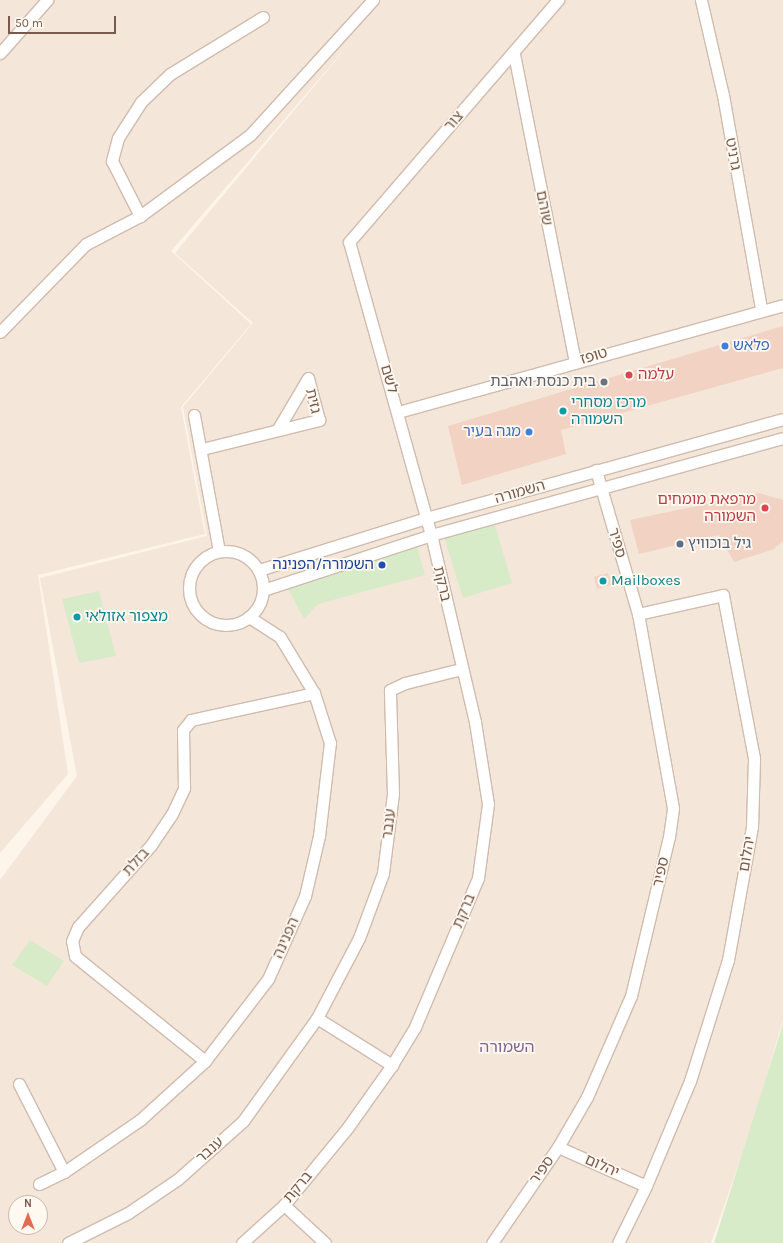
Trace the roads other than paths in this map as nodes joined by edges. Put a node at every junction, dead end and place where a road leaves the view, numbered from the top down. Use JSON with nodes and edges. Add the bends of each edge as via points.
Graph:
{"nodes":[{"id":1,"x":47,"y":0,"type":"edge"},
{"id":2,"x":558,"y":0,"type":"edge"},
{"id":3,"x":701,"y":0,"type":"edge"},
{"id":4,"x":368,"y":1,"type":"edge"},
{"id":5,"x":263,"y":17,"type":"dead end"},
{"id":6,"x":0,"y":53,"type":"edge"},
{"id":7,"x":514,"y":54,"type":"junction"},
{"id":8,"x":140,"y":216,"type":"junction"},
{"id":9,"x":349,"y":242,"type":"joint"},
{"id":10,"x":783,"y":306,"type":"edge"},
{"id":11,"x":761,"y":309,"type":"junction"},
{"id":12,"x":0,"y":332,"type":"edge"},
{"id":13,"x":574,"y":362,"type":"junction"},
{"id":14,"x":402,"y":411,"type":"junction"},
{"id":15,"x":194,"y":414,"type":"dead end"},
{"id":16,"x":783,"y":419,"type":"edge"},
{"id":17,"x":278,"y":429,"type":"junction"},
{"id":18,"x":783,"y":438,"type":"edge"},
{"id":19,"x":202,"y":449,"type":"junction"},
{"id":20,"x":596,"y":470,"type":"junction"},
{"id":21,"x":601,"y":487,"type":"junction"},
{"id":22,"x":426,"y":518,"type":"junction"},
{"id":23,"x":431,"y":536,"type":"junction"},
{"id":24,"x":219,"y":551,"type":"junction"},
{"id":25,"x":259,"y":570,"type":"junction"},
{"id":26,"x":263,"y":590,"type":"junction"},
{"id":27,"x":638,"y":614,"type":"junction"},
{"id":28,"x":249,"y":617,"type":"junction"},
{"id":29,"x":460,"y":669,"type":"junction"},
{"id":30,"x":314,"y":693,"type":"junction"},
{"id":31,"x":318,"y":1018,"type":"junction"},
{"id":32,"x":205,"y":1062,"type":"junction"},
{"id":33,"x":392,"y":1065,"type":"junction"},
{"id":34,"x":19,"y":1084,"type":"dead end"},
{"id":35,"x":558,"y":1147,"type":"junction"},
{"id":36,"x":64,"y":1172,"type":"junction"},
{"id":37,"x":39,"y":1184,"type":"dead end"},
{"id":38,"x":646,"y":1186,"type":"junction"},
{"id":39,"x":284,"y":1205,"type":"junction"},
{"id":40,"x":68,"y":1243,"type":"edge"},
{"id":41,"x":242,"y":1243,"type":"edge"},
{"id":42,"x":325,"y":1243,"type":"edge"},
{"id":43,"x":492,"y":1243,"type":"edge"},
{"id":44,"x":618,"y":1243,"type":"edge"}],
"edges":[{"from":1,"to":6,"type":"street"},
{"from":2,"to":7,"type":"street","name":"צור"},
{"from":3,"to":11,"type":"street","name":"גרניט","via":[[723,95]]},
{"from":4,"to":8,"type":"street","via":[[250,135]]},
{"from":5,"to":8,"type":"street","via":[[170,74],[141,102],[118,138],[112,161]]},
{"from":7,"to":9,"type":"street","name":"צור"},
{"from":7,"to":13,"type":"street","name":"שוהם"},
{"from":8,"to":12,"type":"street","via":[[86,244]]},
{"from":9,"to":14,"type":"street","name":"לשם","via":[[395,401]]},
{"from":10,"to":11,"type":"street","name":"טופז"},
{"from":11,"to":13,"type":"street","name":"טופז"},
{"from":13,"to":14,"type":"street","name":"טופז"},
{"from":14,"to":22,"type":"street","name":"לשם"},
{"from":15,"to":19,"type":"street"},
{"from":16,"to":20,"type":"street","name":"השמורה"},
{"from":17,"to":17,"type":"street","name":"גזית","via":[[319,420],[308,378],[301,391]]},
{"from":17,"to":19,"type":"street","name":"גזית"},
{"from":18,"to":21,"type":"street","name":"השמורה"},
{"from":19,"to":24,"type":"street"},
{"from":20,"to":21,"type":"street","name":"ספיר"},
{"from":20,"to":22,"type":"street","name":"השמורה"},
{"from":21,"to":23,"type":"street","name":"השמורה"},
{"from":21,"to":27,"type":"street","name":"ספיר"},
{"from":22,"to":23,"type":"street","name":"ברקת"},
{"from":22,"to":25,"type":"street","name":"השמורה"},
{"from":23,"to":26,"type":"street","name":"השמורה"},
{"from":23,"to":29,"type":"street","name":"ברקת"},
{"from":24,"to":25,"type":"street","via":[[245,556]]},
{"from":24,"to":28,"type":"street","via":[[203,559],[192,572],[188,588],[192,603],[206,620],[217,625],[239,624]]},
{"from":25,"to":26,"type":"street"},
{"from":26,"to":28,"type":"street","via":[[259,606]]},
{"from":27,"to":35,"type":"street","name":"ספיר","via":[[673,808],[669,837],[631,996],[587,1097]]},
{"from":27,"to":38,"type":"street","name":"יהלום","via":[[723,596],[754,758],[752,827],[728,960],[690,1081]]},
{"from":28,"to":30,"type":"street","name":"הפנינה","via":[[280,638]]},
{"from":29,"to":31,"type":"street","name":"ענבר","via":[[405,683],[390,690],[393,794],[383,873],[359,938]]},
{"from":29,"to":33,"type":"street","name":"ברקת","via":[[475,722],[488,804],[478,878],[415,1027]]},
{"from":30,"to":32,"type":"street","name":"הפנינה","via":[[330,743],[319,836],[305,896],[268,979]]},
{"from":30,"to":32,"type":"street","name":"בזלת","via":[[191,720],[183,730],[184,788],[172,814],[151,845],[78,927],[72,940],[75,956]]},
{"from":31,"to":33,"type":"street"},
{"from":31,"to":40,"type":"street","name":"ענבר","via":[[243,1121],[178,1179],[128,1213]]},
{"from":32,"to":36,"type":"street","name":"הפנינה","via":[[140,1120]]},
{"from":33,"to":39,"type":"street","name":"ברקת","via":[[348,1127]]},
{"from":34,"to":36,"type":"street"},
{"from":35,"to":38,"type":"street","name":"יהלום"},
{"from":35,"to":43,"type":"street","name":"ספיר"},
{"from":36,"to":37,"type":"street","name":"הפנינה"},
{"from":38,"to":44,"type":"street","name":"יהלום"},
{"from":39,"to":41,"type":"street","name":"ברקת"},
{"from":39,"to":42,"type":"street"}]}
